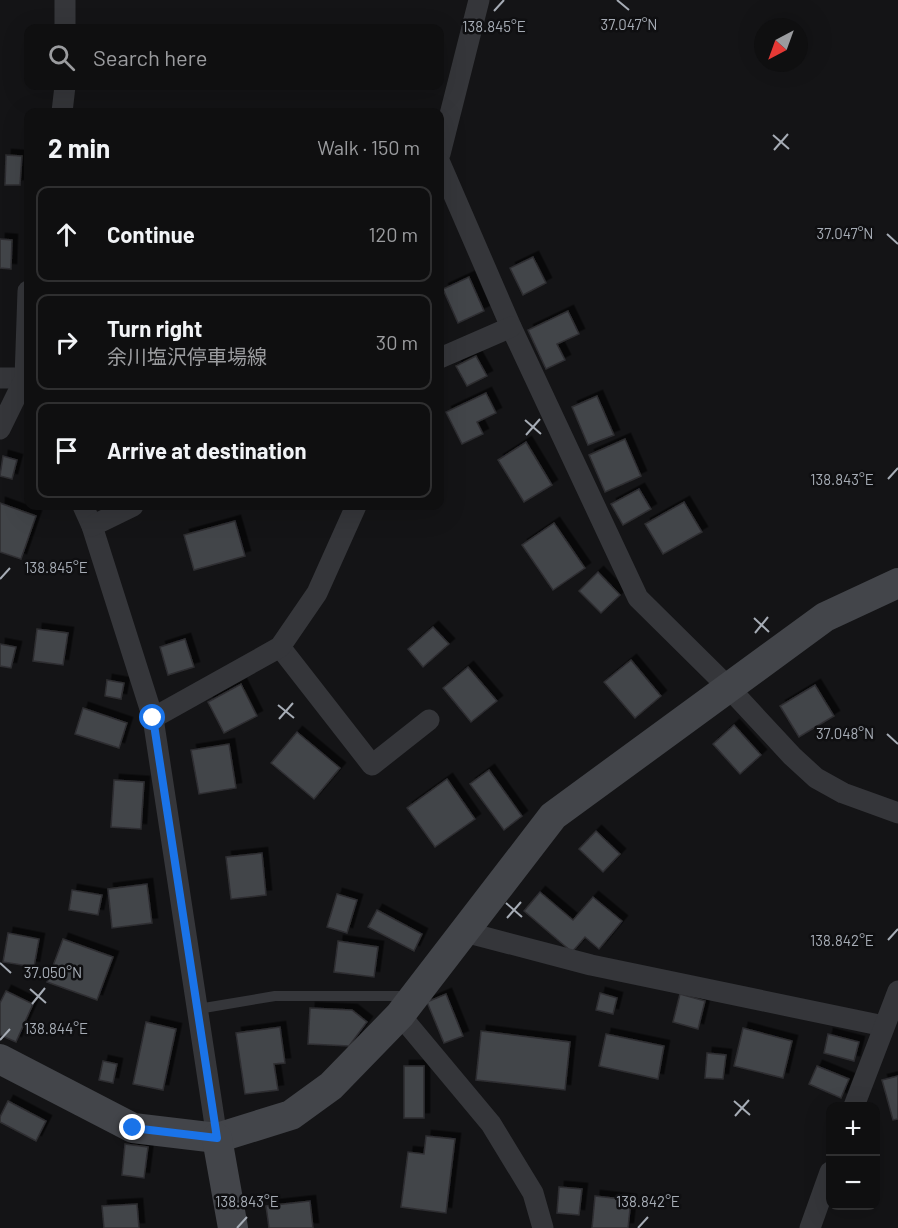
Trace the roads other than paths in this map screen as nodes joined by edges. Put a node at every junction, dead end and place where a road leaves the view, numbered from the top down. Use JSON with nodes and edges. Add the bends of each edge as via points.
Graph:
{"nodes":[{"id":1,"x":64,"y":0,"type":"edge"},
{"id":2,"x":479,"y":0,"type":"edge"},
{"id":3,"x":65,"y":24,"type":"edge"},
{"id":4,"x":65,"y":90,"type":"edge"},
{"id":5,"x":63,"y":108,"type":"edge"},
{"id":6,"x":444,"y":138,"type":"edge"},
{"id":7,"x":444,"y":172,"type":"edge"},
{"id":8,"x":511,"y":327,"type":"junction"},
{"id":9,"x":444,"y":356,"type":"edge"},
{"id":10,"x":0,"y":378,"type":"edge"},
{"id":11,"x":24,"y":382,"type":"edge"},
{"id":12,"x":24,"y":387,"type":"edge"},
{"id":13,"x":0,"y":429,"type":"edge"},
{"id":14,"x":85,"y":510,"type":"edge"},
{"id":15,"x":125,"y":510,"type":"edge"},
{"id":16,"x":354,"y":510,"type":"edge"},
{"id":17,"x":92,"y":526,"type":"junction"},
{"id":18,"x":898,"y":583,"type":"edge"},
{"id":19,"x":280,"y":647,"type":"junction"},
{"id":20,"x":728,"y":687,"type":"junction"},
{"id":21,"x":153,"y":718,"type":"junction"},
{"id":22,"x":429,"y":720,"type":"dead end"},
{"id":23,"x":898,"y":813,"type":"edge"},
{"id":24,"x":465,"y":932,"type":"junction"},
{"id":25,"x":898,"y":991,"type":"edge"},
{"id":26,"x":407,"y":1006,"type":"junction"},
{"id":27,"x":198,"y":1009,"type":"junction"},
{"id":28,"x":884,"y":1026,"type":"junction"},
{"id":29,"x":0,"y":1059,"type":"edge"},
{"id":30,"x":856,"y":1102,"type":"edge"},
{"id":31,"x":217,"y":1138,"type":"junction"},
{"id":32,"x":826,"y":1185,"type":"edge"},
{"id":33,"x":233,"y":1228,"type":"edge"},
{"id":34,"x":543,"y":1228,"type":"edge"},
{"id":35,"x":810,"y":1228,"type":"edge"}],
"edges":[{"from":1,"to":3,"type":"street"},
{"from":2,"to":6,"type":"street"},
{"from":4,"to":5,"type":"street"},
{"from":7,"to":8,"type":"street"},
{"from":8,"to":9,"type":"street"},
{"from":8,"to":20,"type":"street","via":[[638,598]]},
{"from":10,"to":11,"type":"street"},
{"from":12,"to":13,"type":"street"},
{"from":14,"to":17,"type":"street"},
{"from":15,"to":17,"type":"street"},
{"from":16,"to":19,"type":"street","via":[[317,593]]},
{"from":17,"to":21,"type":"street"},
{"from":18,"to":20,"type":"street","via":[[825,617]]},
{"from":19,"to":21,"type":"street"},
{"from":19,"to":22,"type":"street","via":[[372,765]]},
{"from":20,"to":23,"type":"street","via":[[816,778],[843,793]]},
{"from":20,"to":24,"type":"street","via":[[554,816]]},
{"from":21,"to":27,"type":"street"},
{"from":24,"to":26,"type":"street"},
{"from":24,"to":28,"type":"street","via":[[591,965]]},
{"from":25,"to":28,"type":"street"},
{"from":26,"to":27,"type":"lane","via":[[275,996]]},
{"from":26,"to":31,"type":"street","via":[[331,1086],[291,1115]]},
{"from":26,"to":34,"type":"street","via":[[491,1124],[532,1193]]},
{"from":27,"to":31,"type":"street"},
{"from":28,"to":30,"type":"street"},
{"from":29,"to":31,"type":"street","via":[[133,1128]]},
{"from":31,"to":33,"type":"street"},
{"from":32,"to":35,"type":"street"}]}
